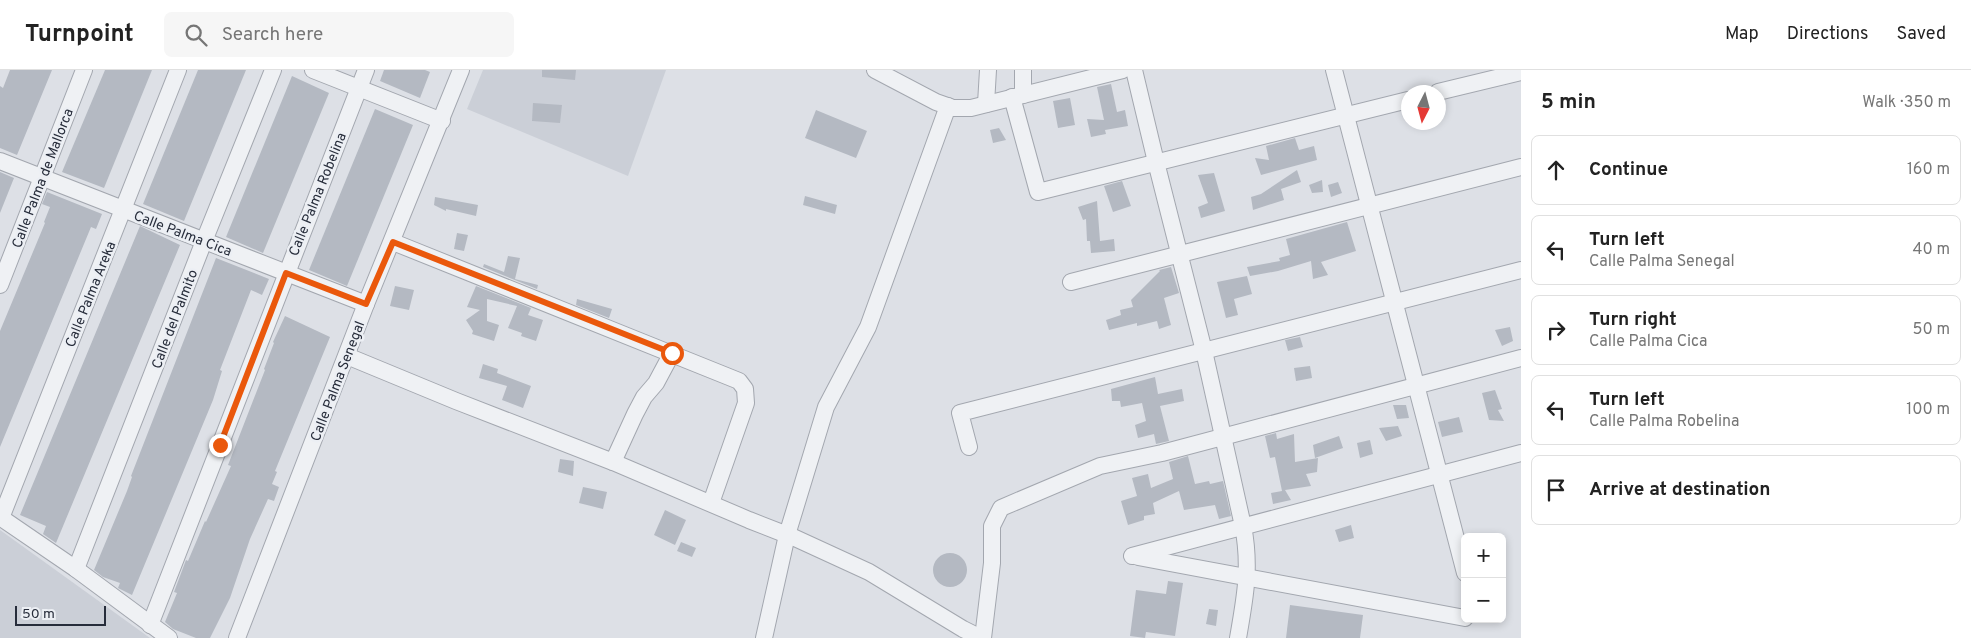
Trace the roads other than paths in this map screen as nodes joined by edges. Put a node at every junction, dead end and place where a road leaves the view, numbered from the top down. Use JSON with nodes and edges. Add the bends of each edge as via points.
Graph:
{"nodes":[{"id":1,"x":84,"y":70,"type":"edge"},
{"id":2,"x":178,"y":70,"type":"edge"},
{"id":3,"x":273,"y":70,"type":"edge"},
{"id":4,"x":313,"y":70,"type":"edge"},
{"id":5,"x":366,"y":70,"type":"edge"},
{"id":6,"x":461,"y":70,"type":"edge"},
{"id":7,"x":875,"y":70,"type":"edge"},
{"id":8,"x":988,"y":70,"type":"edge"},
{"id":9,"x":1023,"y":70,"type":"edge"},
{"id":10,"x":1123,"y":70,"type":"edge"},
{"id":11,"x":1134,"y":70,"type":"edge"},
{"id":12,"x":1334,"y":70,"type":"edge"},
{"id":13,"x":1521,"y":72,"type":"edge"},
{"id":14,"x":359,"y":88,"type":"junction"},
{"id":15,"x":1446,"y":90,"type":"edge"},
{"id":16,"x":1018,"y":96,"type":"junction"},
{"id":17,"x":1401,"y":102,"type":"edge"},
{"id":18,"x":986,"y":104,"type":"junction"},
{"id":19,"x":948,"y":106,"type":"junction"},
{"id":20,"x":1346,"y":115,"type":"junction"},
{"id":21,"x":442,"y":121,"type":"junction"},
{"id":22,"x":0,"y":161,"type":"edge"},
{"id":23,"x":1156,"y":162,"type":"junction"},
{"id":24,"x":1521,"y":167,"type":"edge"},
{"id":25,"x":42,"y":178,"type":"junction"},
{"id":26,"x":1370,"y":206,"type":"junction"},
{"id":27,"x":124,"y":209,"type":"junction"},
{"id":28,"x":204,"y":241,"type":"junction"},
{"id":29,"x":393,"y":242,"type":"junction"},
{"id":30,"x":1179,"y":255,"type":"junction"},
{"id":31,"x":1521,"y":270,"type":"edge"},
{"id":32,"x":286,"y":273,"type":"junction"},
{"id":33,"x":1071,"y":282,"type":"dead end"},
{"id":34,"x":0,"y":285,"type":"edge"},
{"id":35,"x":1394,"y":302,"type":"junction"},
{"id":36,"x":366,"y":304,"type":"junction"},
{"id":37,"x":1204,"y":351,"type":"junction"},
{"id":38,"x":672,"y":353,"type":"junction"},
{"id":39,"x":347,"y":356,"type":"junction"},
{"id":40,"x":1521,"y":358,"type":"edge"},
{"id":41,"x":1416,"y":386,"type":"junction"},
{"id":42,"x":1223,"y":437,"type":"junction"},
{"id":43,"x":969,"y":447,"type":"dead end"},
{"id":44,"x":1521,"y":453,"type":"edge"},
{"id":45,"x":613,"y":462,"type":"junction"},
{"id":46,"x":1439,"y":474,"type":"junction"},
{"id":47,"x":711,"y":503,"type":"junction"},
{"id":48,"x":0,"y":518,"type":"edge"},
{"id":49,"x":1243,"y":526,"type":"junction"},
{"id":50,"x":787,"y":535,"type":"junction"},
{"id":51,"x":1461,"y":558,"type":"edge"},
{"id":52,"x":76,"y":569,"type":"junction"},
{"id":53,"x":1248,"y":578,"type":"junction"},
{"id":54,"x":1461,"y":617,"type":"edge"},
{"id":55,"x":150,"y":625,"type":"junction"},
{"id":56,"x":169,"y":638,"type":"edge"},
{"id":57,"x":237,"y":638,"type":"edge"},
{"id":58,"x":764,"y":638,"type":"edge"},
{"id":59,"x":982,"y":638,"type":"edge"},
{"id":60,"x":1238,"y":638,"type":"edge"}],
"edges":[{"from":1,"to":25,"type":"street","name":"Calle Palma de Mallorca"},
{"from":2,"to":27,"type":"street","name":"Calle Palma Areka"},
{"from":3,"to":28,"type":"street","name":"Calle del Palmito"},
{"from":4,"to":14,"type":"street"},
{"from":5,"to":14,"type":"street","name":"Calle Palma Robelina"},
{"from":6,"to":21,"type":"street","name":"Calle Palma Senegal"},
{"from":7,"to":19,"type":"street"},
{"from":8,"to":18,"type":"street"},
{"from":9,"to":16,"type":"street"},
{"from":10,"to":16,"type":"street"},
{"from":11,"to":23,"type":"street"},
{"from":12,"to":20,"type":"street"},
{"from":13,"to":15,"type":"street"},
{"from":14,"to":21,"type":"street"},
{"from":14,"to":32,"type":"street","name":"Calle Palma Robelina"},
{"from":16,"to":18,"type":"street"},
{"from":16,"to":23,"type":"street","via":[[1038,192]]},
{"from":17,"to":20,"type":"street"},
{"from":18,"to":19,"type":"street","via":[[971,108]]},
{"from":19,"to":50,"type":"street","via":[[868,326],[826,407]]},
{"from":20,"to":23,"type":"street"},
{"from":20,"to":26,"type":"street"},
{"from":21,"to":29,"type":"street","name":"Calle Palma Senegal"},
{"from":22,"to":25,"type":"street","name":"Calle Palma Cica"},
{"from":23,"to":30,"type":"street"},
{"from":24,"to":26,"type":"street"},
{"from":25,"to":27,"type":"street","name":"Calle Palma Cica"},
{"from":25,"to":34,"type":"street","name":"Calle Palma de Mallorca"},
{"from":26,"to":30,"type":"street"},
{"from":26,"to":35,"type":"street"},
{"from":27,"to":28,"type":"street","name":"Calle Palma Cica"},
{"from":27,"to":48,"type":"street","name":"Calle Palma Areka"},
{"from":28,"to":32,"type":"street","name":"Calle Palma Cica"},
{"from":28,"to":52,"type":"street","name":"Calle del Palmito"},
{"from":29,"to":36,"type":"street","name":"Calle Palma Senegal"},
{"from":29,"to":38,"type":"street"},
{"from":30,"to":33,"type":"street"},
{"from":30,"to":37,"type":"street"},
{"from":31,"to":35,"type":"street"},
{"from":32,"to":36,"type":"street","name":"Calle Palma Cica"},
{"from":32,"to":55,"type":"street","name":"Calle Palma Robelina"},
{"from":35,"to":37,"type":"street"},
{"from":35,"to":41,"type":"street"},
{"from":36,"to":39,"type":"street","name":"Calle Palma Senegal"},
{"from":37,"to":42,"type":"street"},
{"from":37,"to":43,"type":"street","via":[[960,413]]},
{"from":38,"to":45,"type":"street","via":[[656,383],[644,397]]},
{"from":38,"to":47,"type":"street","via":[[740,381],[745,390],[746,403]]},
{"from":39,"to":45,"type":"street"},
{"from":39,"to":57,"type":"street","name":"Calle Palma Senegal"},
{"from":40,"to":41,"type":"street"},
{"from":41,"to":42,"type":"street"},
{"from":41,"to":46,"type":"street"},
{"from":42,"to":49,"type":"street"},
{"from":42,"to":59,"type":"street","via":[[1100,466],[1001,508],[992,526],[992,563]]},
{"from":44,"to":46,"type":"street"},
{"from":45,"to":47,"type":"street"},
{"from":46,"to":49,"type":"street"},
{"from":46,"to":51,"type":"street"},
{"from":47,"to":50,"type":"street"},
{"from":48,"to":52,"type":"street"},
{"from":49,"to":53,"type":"street"},
{"from":49,"to":53,"type":"street","via":[[1132,556]]},
{"from":50,"to":58,"type":"street"},
{"from":50,"to":59,"type":"street","via":[[869,572]]},
{"from":52,"to":55,"type":"street"},
{"from":53,"to":54,"type":"street"},
{"from":53,"to":60,"type":"street"},
{"from":55,"to":56,"type":"street"}]}
